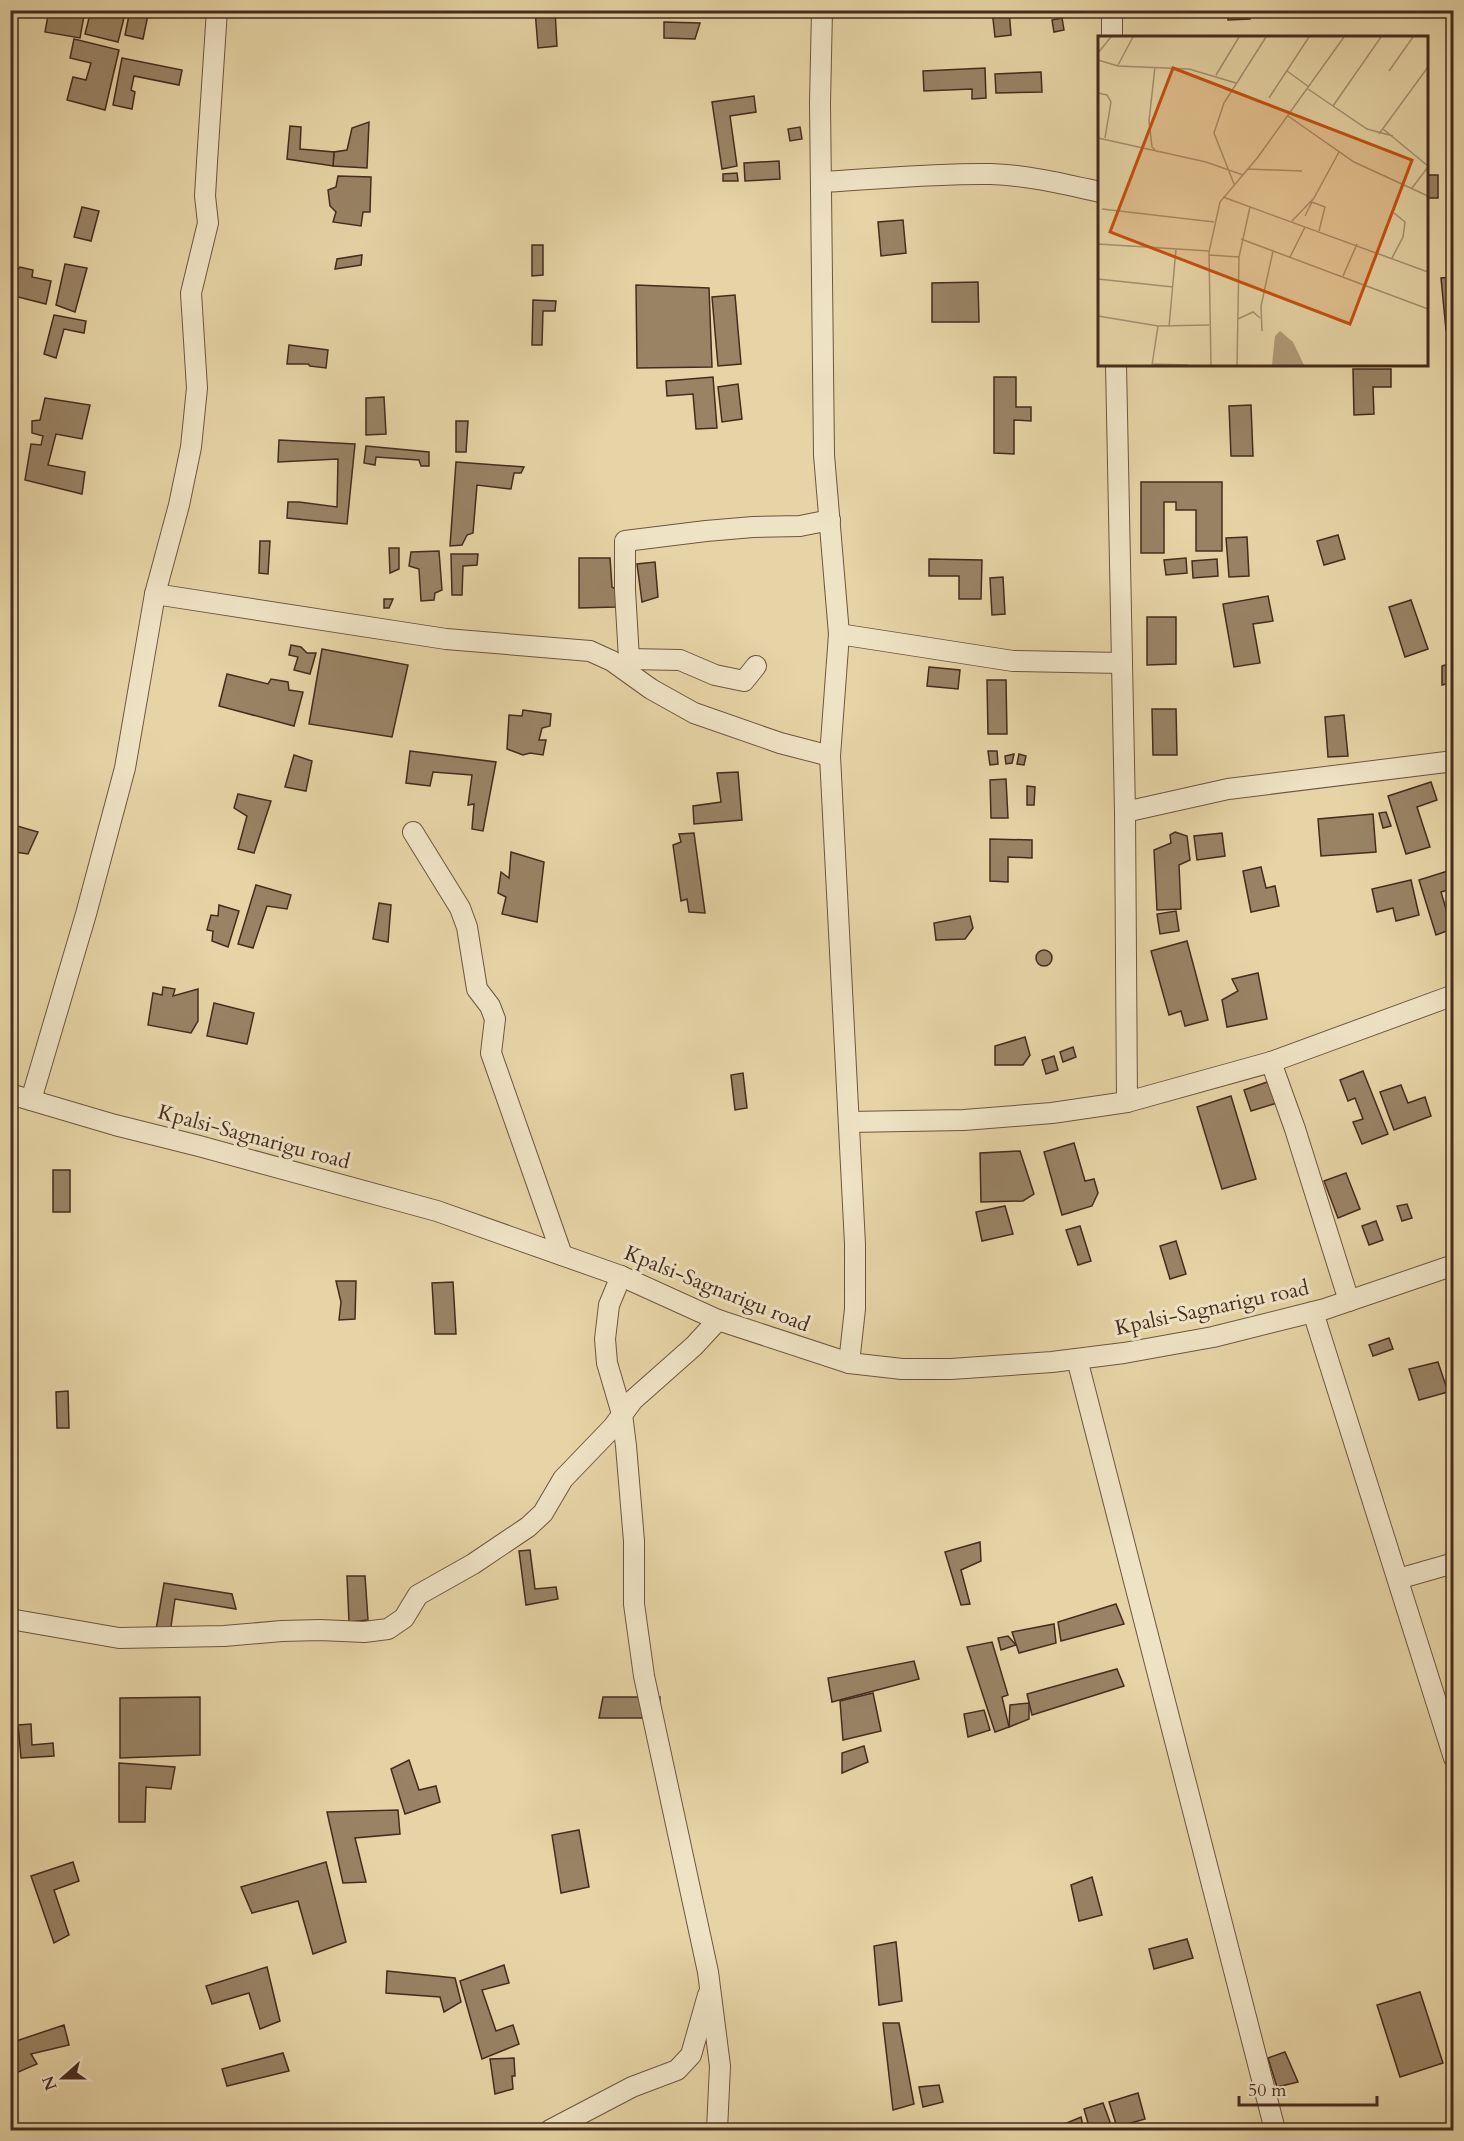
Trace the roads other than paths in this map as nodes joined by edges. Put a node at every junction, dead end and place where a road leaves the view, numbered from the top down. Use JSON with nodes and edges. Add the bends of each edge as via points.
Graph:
{"nodes":[{"id":1,"x":217,"y":10,"type":"edge"},
{"id":2,"x":822,"y":10,"type":"edge"},
{"id":3,"x":1112,"y":10,"type":"edge"},
{"id":4,"x":1112,"y":36,"type":"edge"},
{"id":5,"x":821,"y":182,"type":"junction"},
{"id":6,"x":1098,"y":192,"type":"edge"},
{"id":7,"x":1116,"y":366,"type":"edge"},
{"id":8,"x":830,"y":520,"type":"junction"},
{"id":9,"x":155,"y":594,"type":"junction"},
{"id":10,"x":839,"y":634,"type":"junction"},
{"id":11,"x":1122,"y":663,"type":"junction"},
{"id":12,"x":756,"y":666,"type":"dead end"},
{"id":13,"x":830,"y":756,"type":"junction"},
{"id":14,"x":1454,"y":761,"type":"edge"},
{"id":15,"x":1125,"y":812,"type":"junction"},
{"id":16,"x":413,"y":832,"type":"dead end"},
{"id":17,"x":1454,"y":995,"type":"edge"},
{"id":18,"x":1271,"y":1062,"type":"junction"},
{"id":19,"x":10,"y":1094,"type":"edge"},
{"id":20,"x":31,"y":1100,"type":"junction"},
{"id":21,"x":1128,"y":1102,"type":"junction"},
{"id":22,"x":849,"y":1122,"type":"junction"},
{"id":23,"x":562,"y":1255,"type":"junction"},
{"id":24,"x":1454,"y":1265,"type":"edge"},
{"id":25,"x":621,"y":1276,"type":"junction"},
{"id":26,"x":1349,"y":1301,"type":"junction"},
{"id":27,"x":1313,"y":1312,"type":"junction"},
{"id":28,"x":718,"y":1320,"type":"junction"},
{"id":29,"x":1077,"y":1359,"type":"junction"},
{"id":30,"x":849,"y":1363,"type":"junction"},
{"id":31,"x":622,"y":1414,"type":"junction"},
{"id":32,"x":1454,"y":1563,"type":"edge"},
{"id":33,"x":1398,"y":1579,"type":"junction"},
{"id":34,"x":10,"y":1618,"type":"edge"},
{"id":35,"x":1454,"y":1758,"type":"edge"},
{"id":36,"x":710,"y":1987,"type":"junction"},
{"id":37,"x":550,"y":2130,"type":"edge"},
{"id":38,"x":717,"y":2130,"type":"edge"},
{"id":39,"x":1275,"y":2130,"type":"edge"}],
"edges":[{"from":1,"to":9,"type":"street","via":[[205,196],[208,223],[191,293],[197,388],[181,493]]},
{"from":2,"to":5,"type":"street"},
{"from":3,"to":4,"type":"street"},
{"from":5,"to":6,"type":"street","via":[[992,174]]},
{"from":5,"to":8,"type":"street","via":[[824,455]]},
{"from":7,"to":11,"type":"street"},
{"from":8,"to":10,"type":"street"},
{"from":8,"to":12,"type":"street","via":[[801,526],[706,531],[625,541],[629,659],[680,660],[715,675],[744,681]]},
{"from":9,"to":13,"type":"street","via":[[446,639],[590,651],[694,713]]},
{"from":9,"to":20,"type":"street","via":[[125,768]]},
{"from":10,"to":11,"type":"street","via":[[1013,661]]},
{"from":10,"to":13,"type":"street"},
{"from":11,"to":15,"type":"street"},
{"from":13,"to":22,"type":"street"},
{"from":14,"to":15,"type":"street","via":[[1228,789]]},
{"from":15,"to":21,"type":"street"},
{"from":16,"to":23,"type":"street","via":[[460,908],[467,927],[477,988],[495,1019],[491,1053]]},
{"from":17,"to":18,"type":"street"},
{"from":18,"to":21,"type":"street"},
{"from":18,"to":26,"type":"street"},
{"from":19,"to":20,"type":"street","name":"Kpalsi-Sagnarigu road"},
{"from":20,"to":23,"type":"street","name":"Kpalsi-Sagnarigu road","via":[[437,1212]]},
{"from":21,"to":22,"type":"street","via":[[964,1120]]},
{"from":22,"to":30,"type":"street","via":[[855,1287]]},
{"from":23,"to":25,"type":"street","name":"Kpalsi-Sagnarigu road"},
{"from":24,"to":26,"type":"street","name":"Kpalsi-Sagnarigu road"},
{"from":25,"to":28,"type":"street","name":"Kpalsi-Sagnarigu road"},
{"from":25,"to":31,"type":"street","via":[[609,1305],[605,1339],[607,1363]]},
{"from":26,"to":27,"type":"street","name":"Kpalsi-Sagnarigu road"},
{"from":27,"to":29,"type":"street","name":"Kpalsi-Sagnarigu road","via":[[1213,1337]]},
{"from":27,"to":33,"type":"street"},
{"from":28,"to":30,"type":"street","name":"Kpalsi-Sagnarigu road"},
{"from":28,"to":31,"type":"street"},
{"from":29,"to":30,"type":"street","name":"Kpalsi-Sagnarigu road","via":[[951,1369]]},
{"from":29,"to":39,"type":"street"},
{"from":31,"to":34,"type":"street","via":[[563,1479],[543,1513],[528,1527],[418,1595],[404,1618],[388,1629],[119,1638]]},
{"from":31,"to":36,"type":"street","via":[[634,1541],[634,1604],[644,1676]]},
{"from":32,"to":33,"type":"street"},
{"from":33,"to":35,"type":"street"},
{"from":36,"to":37,"type":"street","via":[[691,2055],[677,2070],[632,2087]]},
{"from":36,"to":38,"type":"street","via":[[720,2066]]}]}
